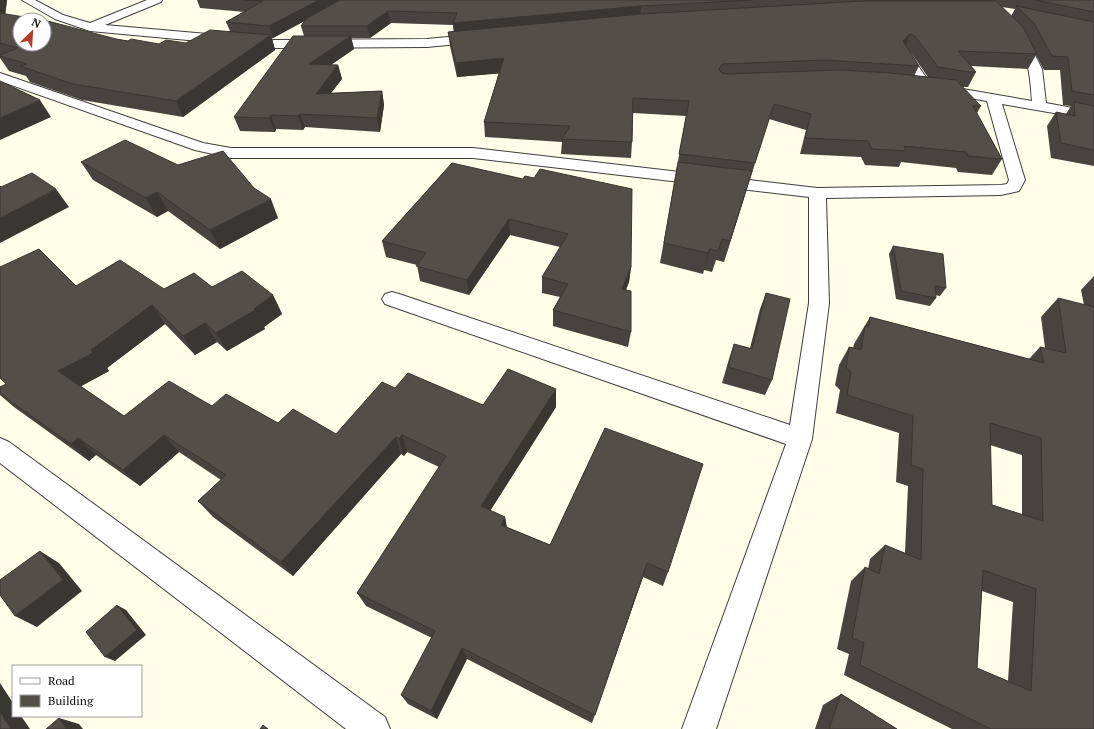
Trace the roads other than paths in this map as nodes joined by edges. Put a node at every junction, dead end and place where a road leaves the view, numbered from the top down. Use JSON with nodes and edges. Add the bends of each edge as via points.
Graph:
{"nodes":[{"id":1,"x":27,"y":0,"type":"edge"},
{"id":2,"x":157,"y":0,"type":"edge"},
{"id":3,"x":991,"y":5,"type":"edge"},
{"id":4,"x":978,"y":9,"type":"edge"},
{"id":5,"x":1014,"y":14,"type":"dead end"},
{"id":6,"x":90,"y":27,"type":"junction"},
{"id":7,"x":295,"y":33,"type":"dead end"},
{"id":8,"x":490,"y":37,"type":"edge"},
{"id":9,"x":275,"y":44,"type":"junction"},
{"id":10,"x":904,"y":54,"type":"edge"},
{"id":11,"x":0,"y":77,"type":"edge"},
{"id":12,"x":910,"y":85,"type":"edge"},
{"id":13,"x":925,"y":86,"type":"junction"},
{"id":14,"x":993,"y":98,"type":"junction"},
{"id":15,"x":1039,"y":106,"type":"junction"},
{"id":16,"x":1094,"y":116,"type":"edge"},
{"id":17,"x":817,"y":193,"type":"junction"},
{"id":18,"x":392,"y":299,"type":"dead end"},
{"id":19,"x":800,"y":439,"type":"junction"},
{"id":20,"x":0,"y":449,"type":"edge"},
{"id":21,"x":373,"y":729,"type":"edge"},
{"id":22,"x":699,"y":729,"type":"edge"}],
"edges":[{"from":1,"to":6,"type":"street","via":[[58,17]]},
{"from":2,"to":6,"type":"street"},
{"from":3,"to":4,"type":"street"},
{"from":3,"to":5,"type":"street"},
{"from":3,"to":15,"type":"street","via":[[1021,39],[1036,69]]},
{"from":6,"to":9,"type":"street"},
{"from":7,"to":9,"type":"street"},
{"from":8,"to":9,"type":"street","via":[[428,43]]},
{"from":10,"to":13,"type":"street"},
{"from":11,"to":17,"type":"street","via":[[200,147],[231,153],[473,153]]},
{"from":12,"to":13,"type":"street"},
{"from":13,"to":14,"type":"street"},
{"from":14,"to":15,"type":"street"},
{"from":14,"to":17,"type":"street","via":[[1017,180],[1013,187],[1001,190]]},
{"from":15,"to":16,"type":"street"},
{"from":17,"to":19,"type":"street","via":[[819,303]]},
{"from":18,"to":19,"type":"street"},
{"from":19,"to":22,"type":"street"},
{"from":20,"to":21,"type":"street"}]}
